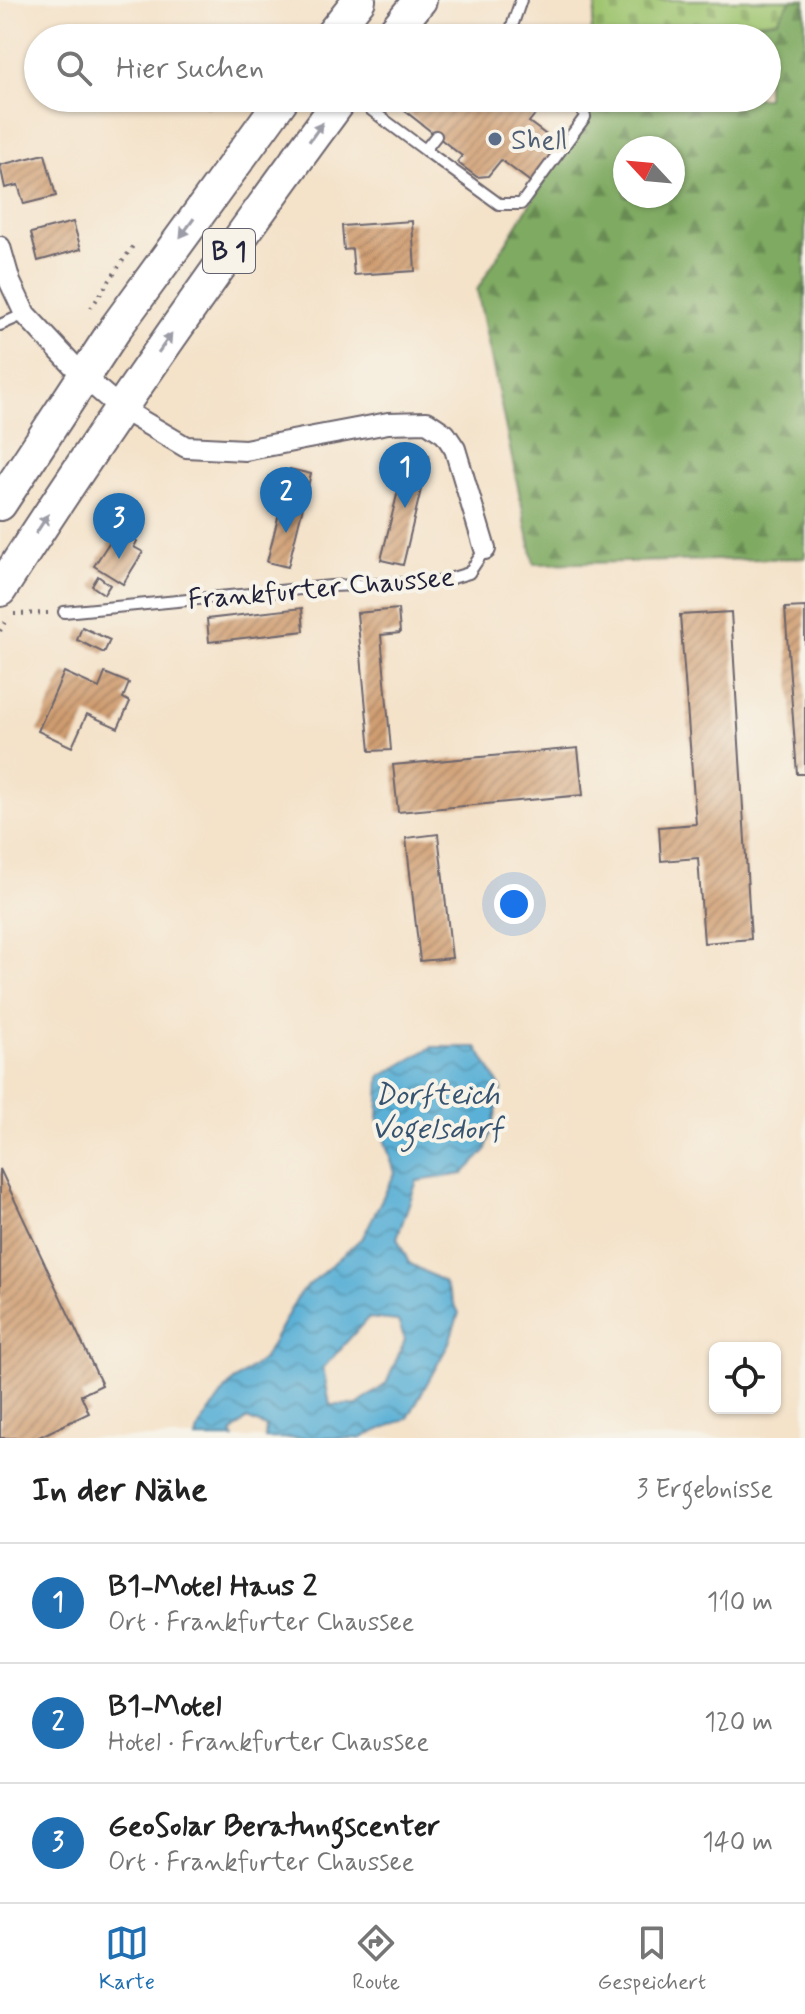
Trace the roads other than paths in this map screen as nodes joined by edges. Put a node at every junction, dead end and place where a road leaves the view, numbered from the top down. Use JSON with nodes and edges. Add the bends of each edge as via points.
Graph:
{"nodes":[{"id":1,"x":359,"y":0,"type":"edge"},
{"id":2,"x":420,"y":0,"type":"edge"},
{"id":3,"x":521,"y":0,"type":"edge"},
{"id":4,"x":340,"y":24,"type":"edge"},
{"id":5,"x":400,"y":24,"type":"edge"},
{"id":6,"x":513,"y":24,"type":"edge"},
{"id":7,"x":273,"y":112,"type":"edge"},
{"id":8,"x":332,"y":112,"type":"edge"},
{"id":9,"x":374,"y":112,"type":"edge"},
{"id":10,"x":583,"y":112,"type":"edge"},
{"id":11,"x":436,"y":136,"type":"dead end"},
{"id":12,"x":425,"y":150,"type":"junction"},
{"id":13,"x":0,"y":247,"type":"edge"},
{"id":14,"x":25,"y":314,"type":"junction"},
{"id":15,"x":0,"y":325,"type":"edge"},
{"id":16,"x":84,"y":377,"type":"junction"},
{"id":17,"x":120,"y":408,"type":"junction"},
{"id":18,"x":0,"y":504,"type":"edge"},
{"id":19,"x":485,"y":549,"type":"joint"},
{"id":20,"x":0,"y":590,"type":"edge"},
{"id":21,"x":64,"y":612,"type":"road end"}],
"edges":[{"from":1,"to":4,"type":"main road"},
{"from":2,"to":5,"type":"main road"},
{"from":3,"to":6,"type":"lane"},
{"from":7,"to":16,"type":"main road","number":"B 1","one_way":true},
{"from":17,"to":8,"type":"main road","number":"B 1","one_way":true},
{"from":9,"to":12,"type":"lane"},
{"from":10,"to":12,"type":"lane","via":[[585,117],[521,204],[499,204]]},
{"from":11,"to":12,"type":"lane"},
{"from":13,"to":14,"type":"street"},
{"from":14,"to":15,"type":"lane"},
{"from":14,"to":16,"type":"street"},
{"from":16,"to":17,"type":"street"},
{"from":16,"to":18,"type":"main road","number":"B 1"},
{"from":17,"to":19,"type":"street","name":"Frankfurter Chaussee","via":[[186,447],[226,451],[388,423],[427,422],[455,449]]},
{"from":20,"to":17,"type":"main road","number":"B 1","one_way":true},
{"from":19,"to":21,"type":"lane","name":"Frankfurter Chaussee","via":[[469,573],[439,582],[331,586]]}]}
